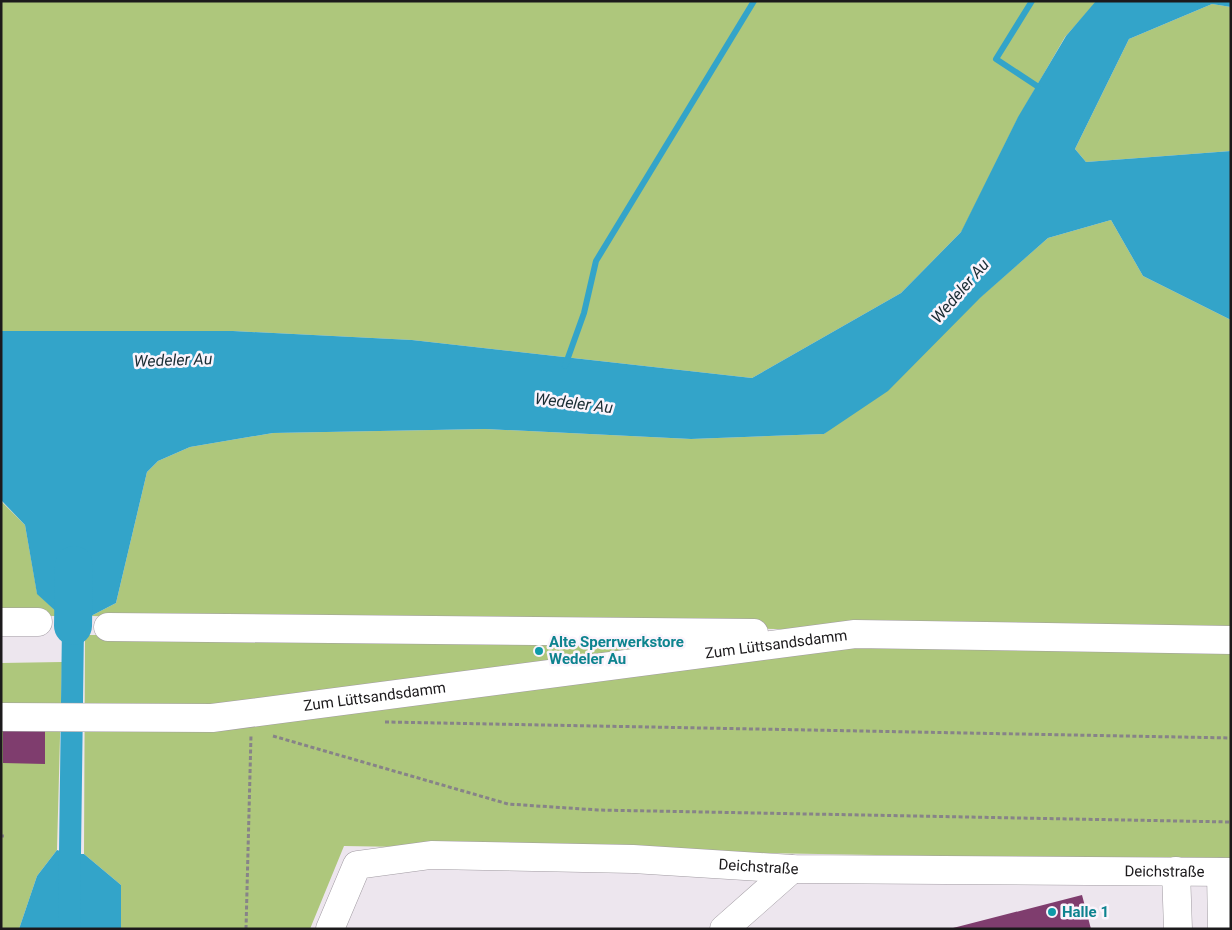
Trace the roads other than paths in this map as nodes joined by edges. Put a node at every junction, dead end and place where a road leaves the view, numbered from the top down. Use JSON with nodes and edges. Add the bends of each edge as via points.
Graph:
{"nodes":[{"id":1,"x":1,"y":622,"type":"edge"},
{"id":2,"x":38,"y":622,"type":"dead end"},
{"id":3,"x":108,"y":627,"type":"dead end"},
{"id":4,"x":855,"y":634,"type":"junction"},
{"id":5,"x":1231,"y":640,"type":"edge"},
{"id":6,"x":1,"y":717,"type":"edge"},
{"id":7,"x":792,"y":869,"type":"junction"},
{"id":8,"x":1176,"y":871,"type":"junction"},
{"id":9,"x":1226,"y":872,"type":"edge"},
{"id":10,"x":330,"y":929,"type":"edge"},
{"id":11,"x":724,"y":929,"type":"edge"},
{"id":12,"x":1178,"y":929,"type":"edge"},
{"id":13,"x":1222,"y":929,"type":"edge"}],
"edges":[{"from":1,"to":2,"type":"street"},
{"from":3,"to":4,"type":"street"},
{"from":4,"to":5,"type":"street","name":"Zum Lüttsandsdamm"},
{"from":4,"to":6,"type":"street","name":"Zum Lüttsandsdamm","via":[[212,718]]},
{"from":7,"to":8,"type":"street","name":"Deichstraße"},
{"from":7,"to":10,"type":"street","name":"Deichstraße","via":[[633,859],[431,855],[357,865]]},
{"from":7,"to":11,"type":"street"},
{"from":8,"to":9,"type":"street","name":"Deichstraße"},
{"from":8,"to":12,"type":"street"},
{"from":9,"to":13,"type":"street"}]}
